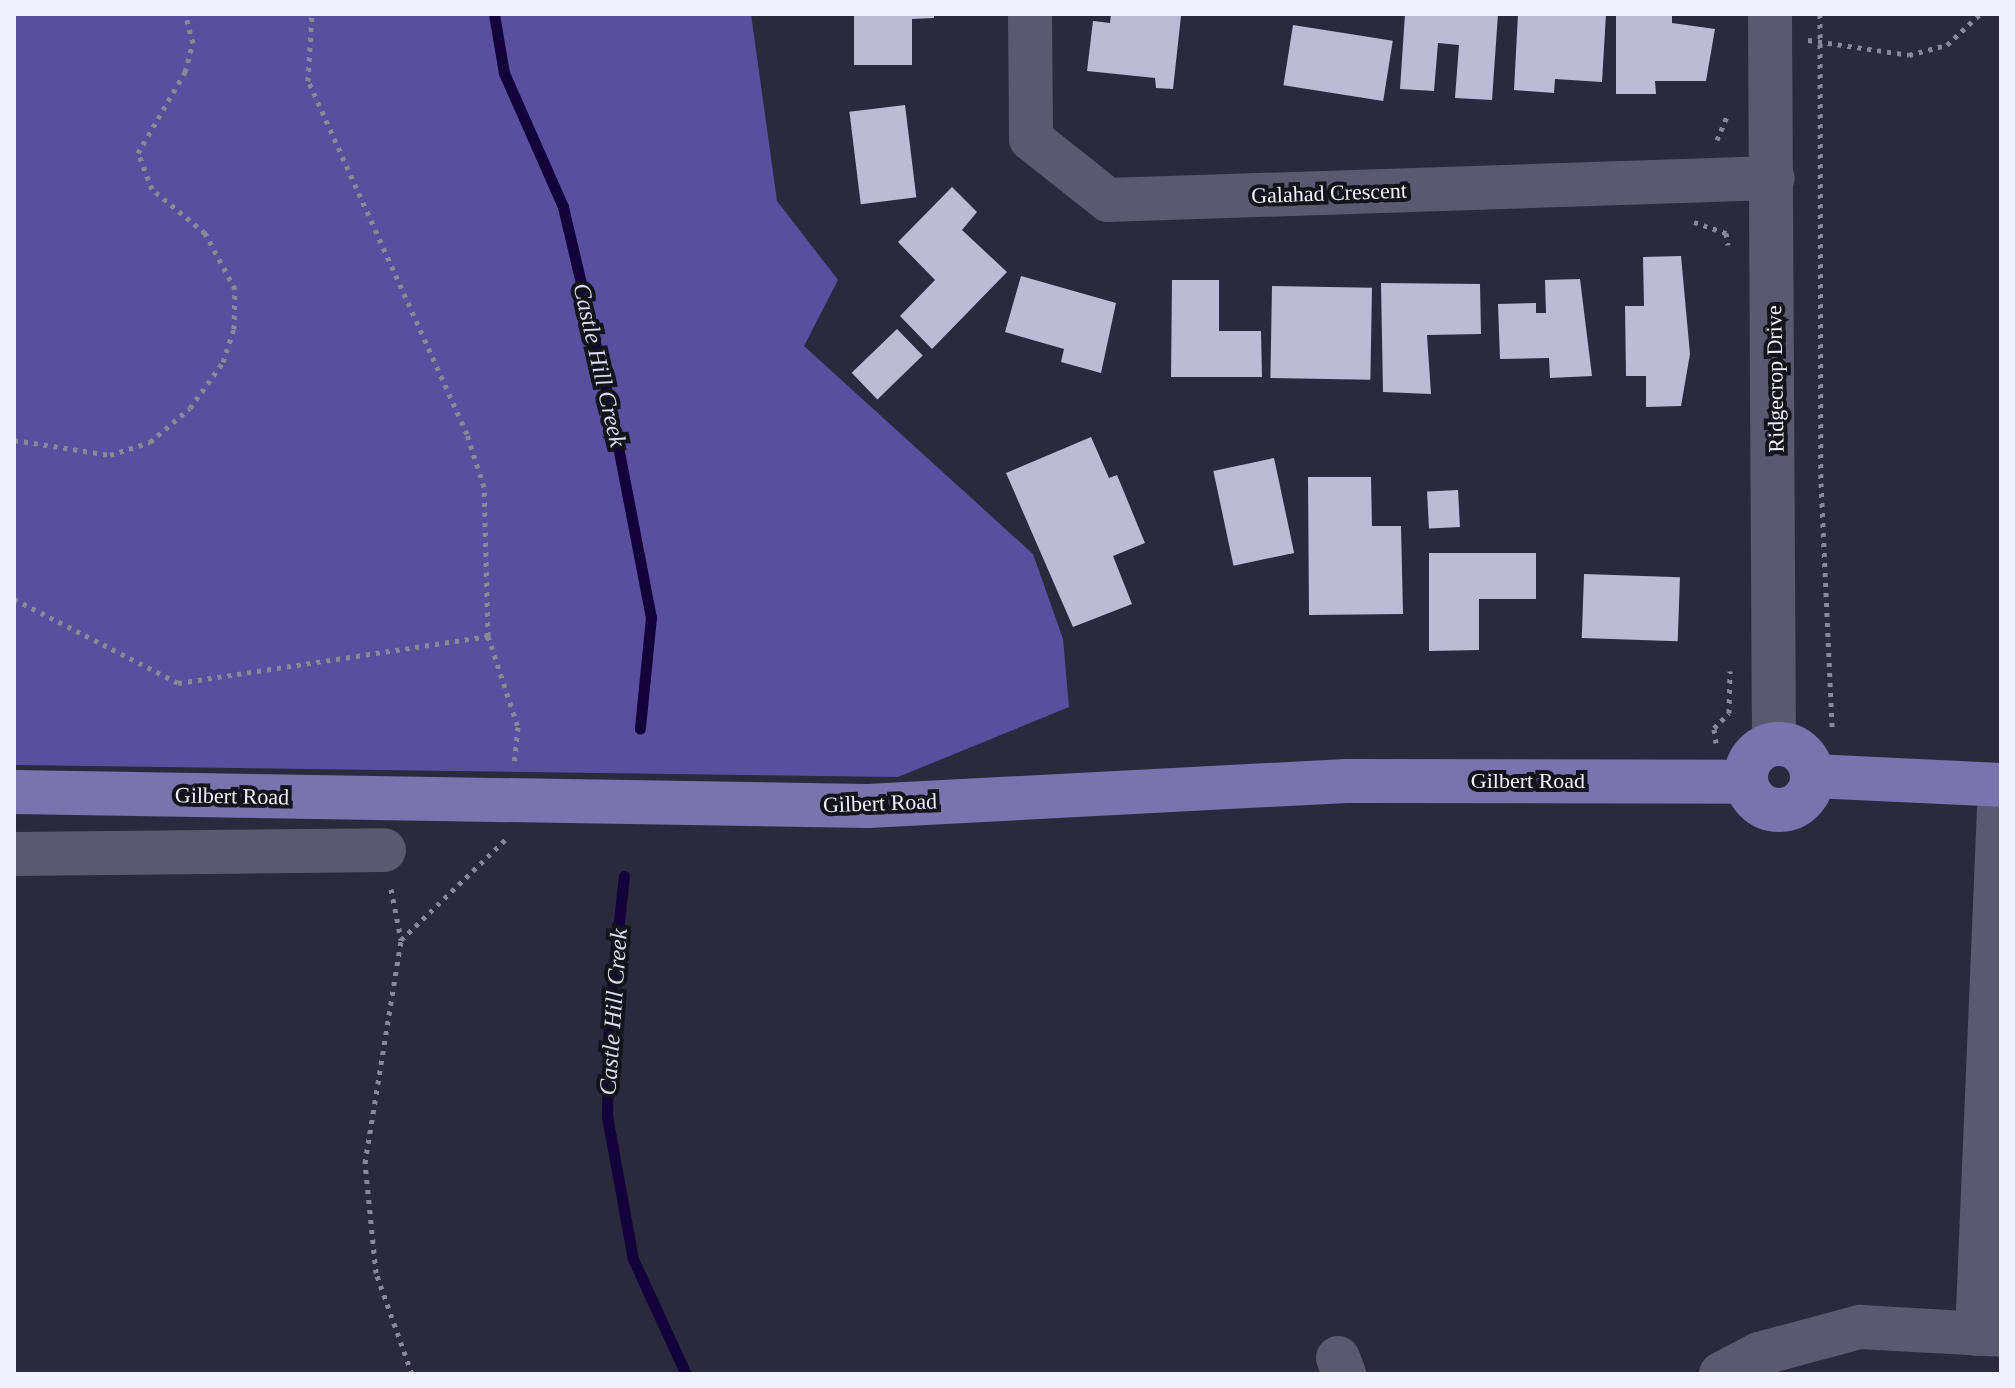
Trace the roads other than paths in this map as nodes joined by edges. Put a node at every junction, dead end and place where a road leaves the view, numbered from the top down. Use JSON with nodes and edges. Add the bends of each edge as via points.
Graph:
{"nodes":[{"id":1,"x":1030,"y":14,"type":"edge"},
{"id":2,"x":1770,"y":14,"type":"edge"},
{"id":3,"x":1773,"y":178,"type":"junction"},
{"id":4,"x":1774,"y":743,"type":"junction"},
{"id":5,"x":1813,"y":776,"type":"junction"},
{"id":6,"x":1734,"y":782,"type":"junction"},
{"id":7,"x":2001,"y":785,"type":"edge"},
{"id":8,"x":14,"y":792,"type":"edge"},
{"id":9,"x":384,"y":850,"type":"road end"},
{"id":10,"x":14,"y":854,"type":"edge"},
{"id":11,"x":1989,"y":1334,"type":"edge"},
{"id":12,"x":1721,"y":1374,"type":"edge"}],
"edges":[{"from":1,"to":3,"type":"street","name":"Galahad Crescent","via":[[1031,139],[1108,200]]},
{"from":2,"to":3,"type":"street","name":"Ridgecrop Drive"},
{"from":3,"to":4,"type":"street","name":"Ridgecrop Drive"},
{"from":4,"to":5,"type":"main road","via":[[1802,752]]},
{"from":4,"to":6,"type":"main road","via":[[1750,759]]},
{"from":5,"to":6,"type":"main road","via":[[1805,798],[1786,810],[1763,806]]},
{"from":5,"to":7,"type":"main road"},
{"from":6,"to":8,"type":"main road","name":"Gilbert Road","via":[[1346,781],[868,806]]},
{"from":7,"to":11,"type":"street"},
{"from":9,"to":10,"type":"street"},
{"from":11,"to":12,"type":"street","via":[[1860,1327],[1759,1354]]}]}
